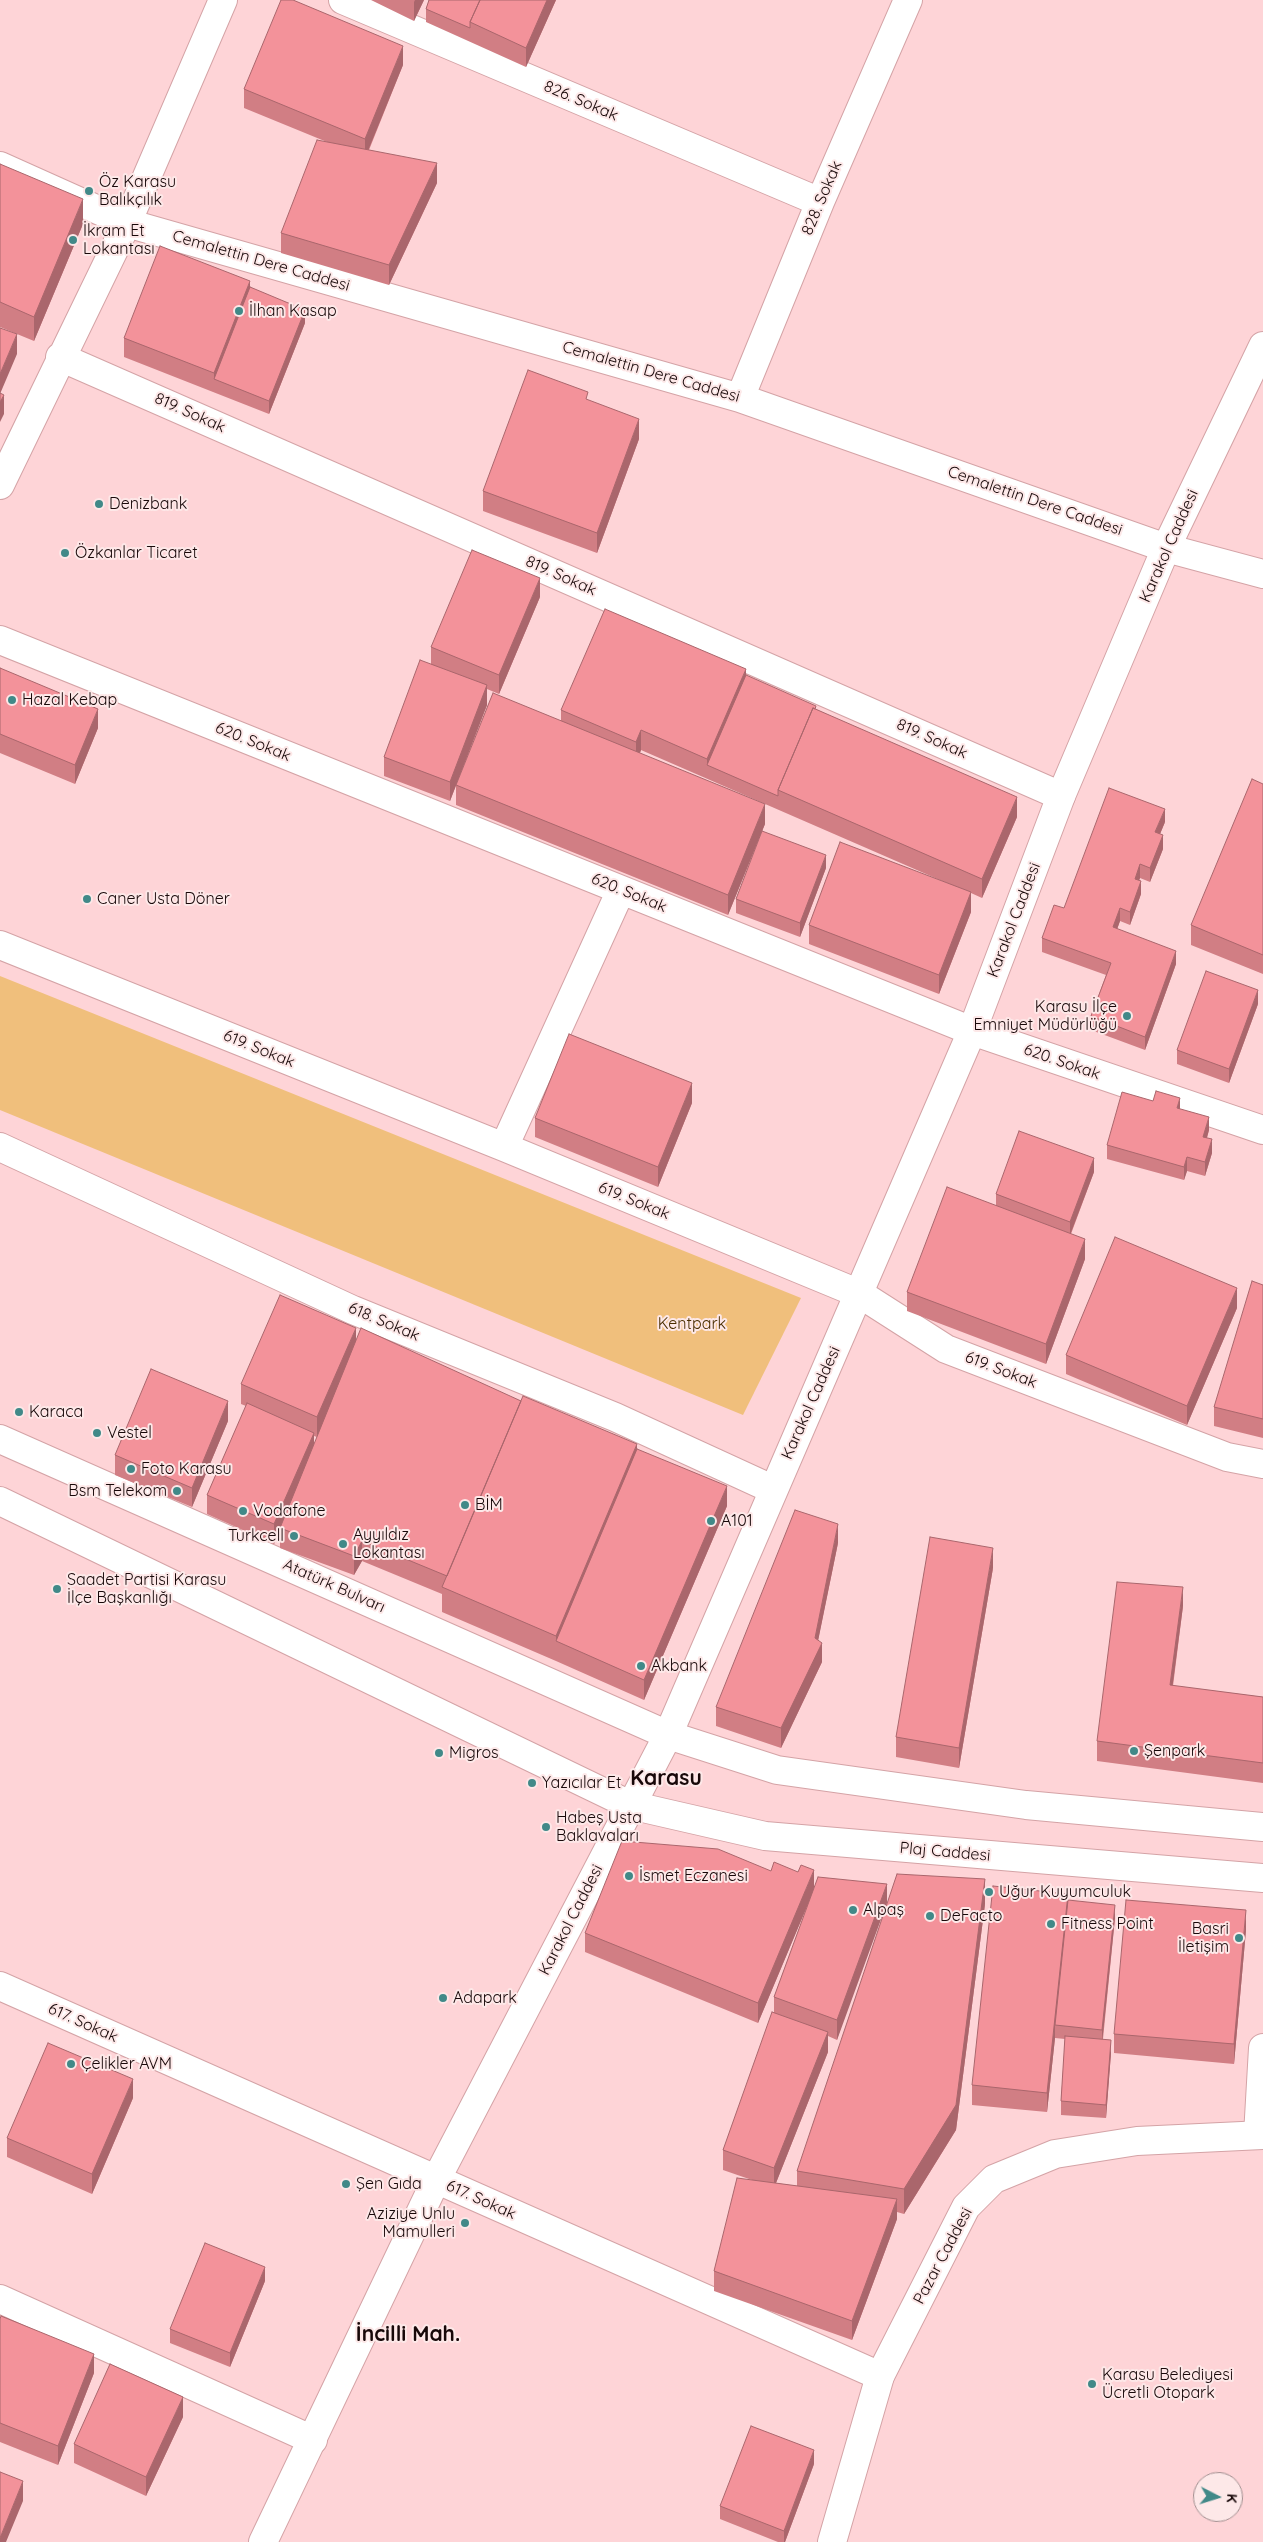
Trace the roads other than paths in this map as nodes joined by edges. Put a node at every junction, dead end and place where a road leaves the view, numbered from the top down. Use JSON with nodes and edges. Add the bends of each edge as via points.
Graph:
{"nodes":[{"id":1,"x":223,"y":0,"type":"edge"},
{"id":2,"x":343,"y":0,"type":"edge"},
{"id":3,"x":908,"y":0,"type":"edge"},
{"id":4,"x":0,"y":166,"type":"edge"},
{"id":5,"x":820,"y":202,"type":"junction"},
{"id":6,"x":127,"y":223,"type":"junction"},
{"id":7,"x":1263,"y":346,"type":"edge"},
{"id":8,"x":60,"y":356,"type":"junction"},
{"id":9,"x":740,"y":398,"type":"junction"},
{"id":10,"x":0,"y":485,"type":"edge"},
{"id":11,"x":1166,"y":548,"type":"junction"},
{"id":12,"x":1263,"y":574,"type":"edge"},
{"id":13,"x":0,"y":640,"type":"edge"},
{"id":14,"x":1061,"y":796,"type":"junction"},
{"id":15,"x":622,"y":890,"type":"junction"},
{"id":16,"x":0,"y":945,"type":"edge"},
{"id":17,"x":972,"y":1031,"type":"junction"},
{"id":18,"x":1263,"y":1130,"type":"edge"},
{"id":19,"x":0,"y":1147,"type":"edge"},
{"id":20,"x":504,"y":1147,"type":"junction"},
{"id":21,"x":860,"y":1294,"type":"junction"},
{"id":22,"x":0,"y":1439,"type":"edge"},
{"id":23,"x":1263,"y":1464,"type":"edge"},
{"id":24,"x":772,"y":1489,"type":"junction"},
{"id":25,"x":0,"y":1501,"type":"edge"},
{"id":26,"x":668,"y":1735,"type":"junction"},
{"id":27,"x":630,"y":1806,"type":"junction"},
{"id":28,"x":1263,"y":1827,"type":"edge"},
{"id":29,"x":1263,"y":1878,"type":"edge"},
{"id":30,"x":0,"y":1986,"type":"edge"},
{"id":31,"x":1263,"y":2048,"type":"edge"},
{"id":32,"x":1260,"y":2135,"type":"edge"},
{"id":33,"x":436,"y":2180,"type":"junction"},
{"id":34,"x":0,"y":2299,"type":"edge"},
{"id":35,"x":880,"y":2376,"type":"junction"},
{"id":36,"x":313,"y":2440,"type":"junction"},
{"id":37,"x":263,"y":2542,"type":"edge"},
{"id":38,"x":832,"y":2542,"type":"edge"}],
"edges":[{"from":1,"to":6,"type":"street"},
{"from":2,"to":5,"type":"street","name":"826. Sokak"},
{"from":3,"to":5,"type":"street","name":"828. Sokak"},
{"from":4,"to":6,"type":"street","name":"Cemalettin Dere Caddesi"},
{"from":5,"to":9,"type":"street","name":"828. Sokak"},
{"from":6,"to":8,"type":"street"},
{"from":6,"to":9,"type":"street","name":"Cemalettin Dere Caddesi"},
{"from":7,"to":11,"type":"street","name":"Karakol Caddesi"},
{"from":8,"to":10,"type":"street"},
{"from":8,"to":14,"type":"street","name":"819. Sokak"},
{"from":9,"to":11,"type":"street","name":"Cemalettin Dere Caddesi"},
{"from":11,"to":12,"type":"street","name":"Cemalettin Dere Caddesi"},
{"from":11,"to":14,"type":"street","name":"Karakol Caddesi"},
{"from":13,"to":15,"type":"street","name":"620. Sokak"},
{"from":14,"to":17,"type":"street","name":"Karakol Caddesi"},
{"from":15,"to":17,"type":"street","name":"620. Sokak"},
{"from":15,"to":20,"type":"street"},
{"from":16,"to":20,"type":"street","name":"619. Sokak"},
{"from":17,"to":18,"type":"street","name":"620. Sokak"},
{"from":17,"to":21,"type":"street","name":"Karakol Caddesi"},
{"from":19,"to":24,"type":"street","name":"618. Sokak","via":[[353,1310],[615,1417]]},
{"from":20,"to":21,"type":"street","name":"619. Sokak"},
{"from":21,"to":23,"type":"street","name":"619. Sokak","via":[[946,1349],[1227,1457]]},
{"from":21,"to":24,"type":"street","name":"Karakol Caddesi"},
{"from":22,"to":26,"type":"street","name":"Atatürk Bulvarı"},
{"from":24,"to":26,"type":"street","name":"Karakol Caddesi"},
{"from":25,"to":27,"type":"street","name":"Plaj Caddesi"},
{"from":26,"to":27,"type":"street","name":"Karakol Caddesi"},
{"from":26,"to":28,"type":"street","via":[[777,1770],[1026,1805]]},
{"from":27,"to":29,"type":"street","name":"Plaj Caddesi","via":[[765,1836]]},
{"from":27,"to":33,"type":"street","name":"Karakol Caddesi"},
{"from":30,"to":33,"type":"street","name":"617. Sokak"},
{"from":31,"to":32,"type":"street"},
{"from":32,"to":35,"type":"street","name":"Pazar Caddesi","via":[[1137,2141],[1055,2154],[994,2180],[966,2207]]},
{"from":33,"to":35,"type":"street","name":"617. Sokak"},
{"from":33,"to":36,"type":"street","name":"Karakol Caddesi"},
{"from":34,"to":36,"type":"street"},
{"from":35,"to":38,"type":"street","name":"Pazar Caddesi"},
{"from":36,"to":37,"type":"street","name":"Karakol Caddesi"}]}
